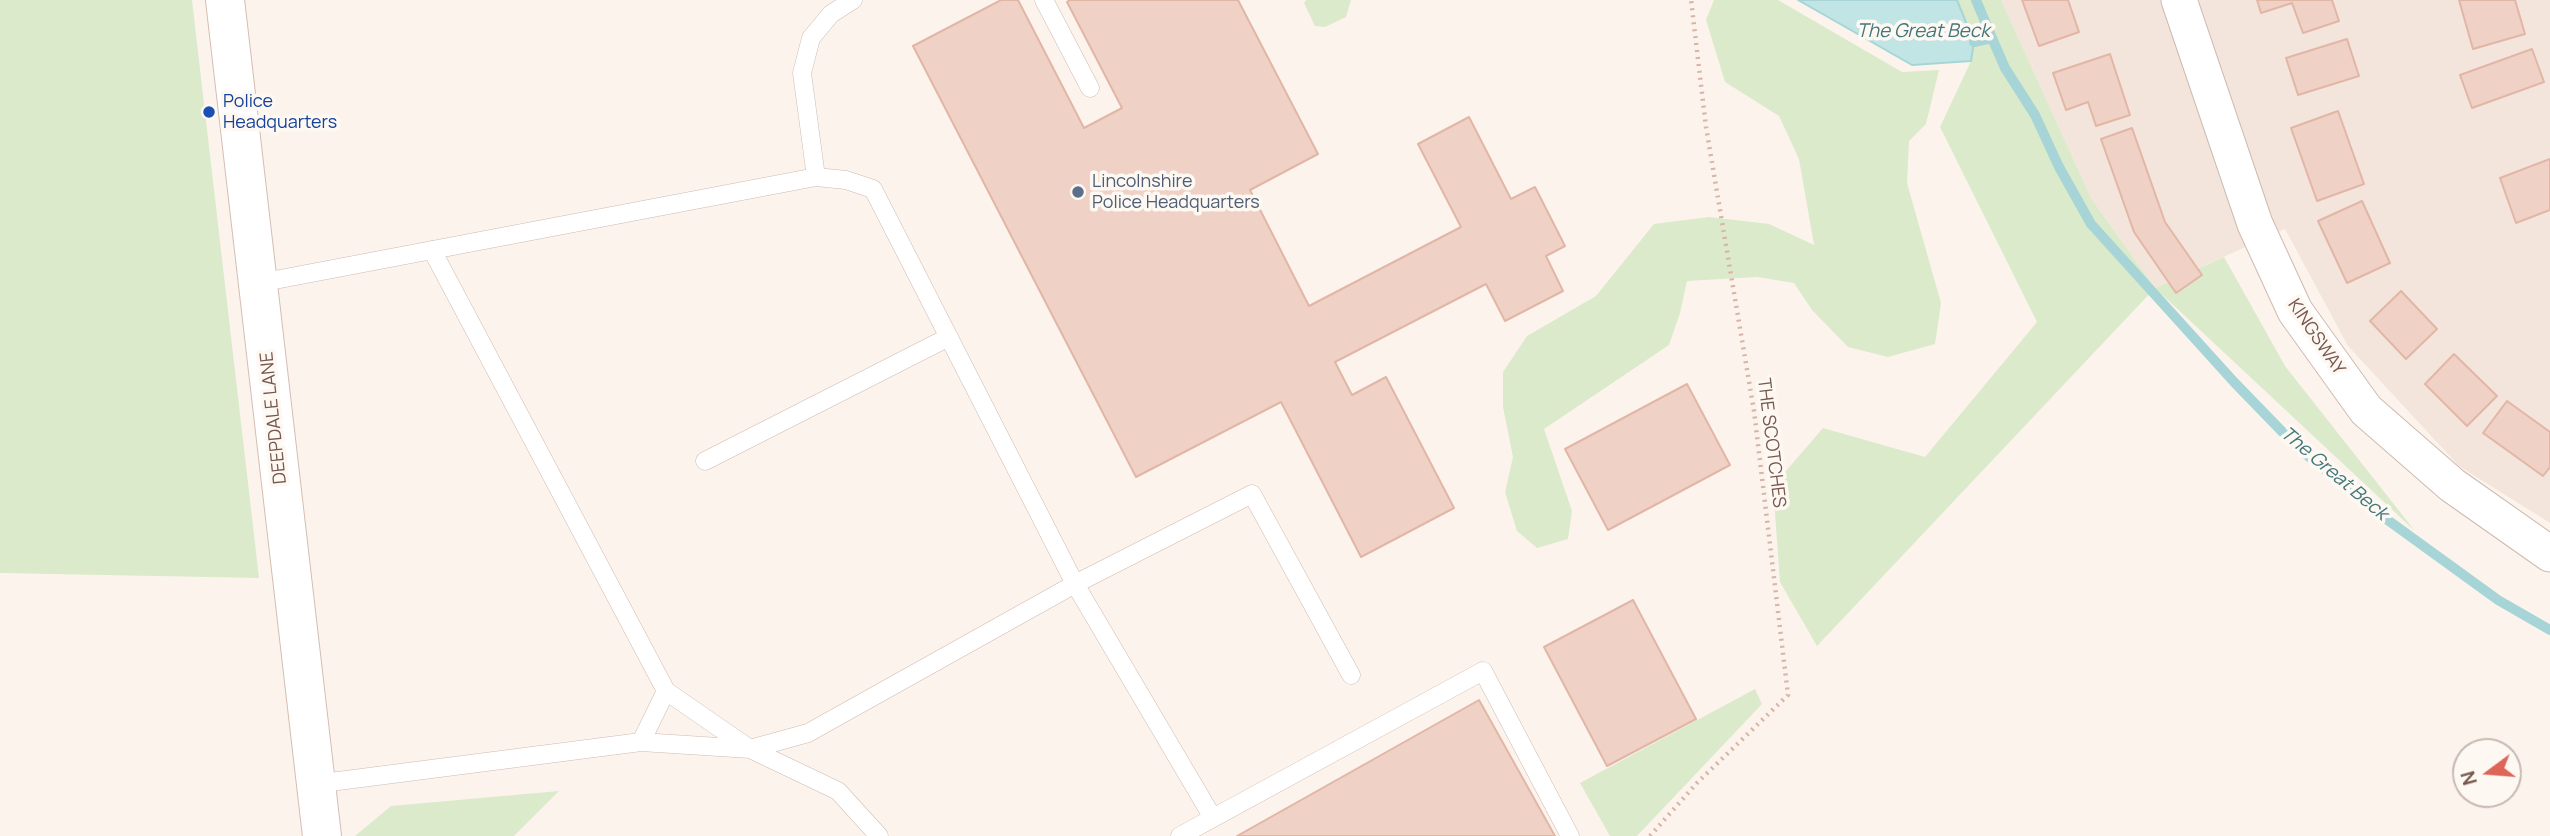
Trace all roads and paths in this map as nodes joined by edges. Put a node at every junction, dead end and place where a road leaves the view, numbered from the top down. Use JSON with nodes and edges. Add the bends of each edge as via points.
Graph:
{"nodes":[{"id":1,"x":225,"y":0,"type":"edge"},
{"id":2,"x":853,"y":0,"type":"edge"},
{"id":3,"x":1044,"y":0,"type":"edge"},
{"id":4,"x":1691,"y":0,"type":"edge"},
{"id":5,"x":2179,"y":0,"type":"edge"},
{"id":6,"x":1090,"y":88,"type":"dead end"},
{"id":7,"x":816,"y":177,"type":"junction"},
{"id":8,"x":432,"y":250,"type":"junction"},
{"id":9,"x":259,"y":283,"type":"junction"},
{"id":10,"x":948,"y":337,"type":"junction"},
{"id":11,"x":705,"y":461,"type":"dead end"},
{"id":12,"x":2550,"y":554,"type":"edge"},
{"id":13,"x":1075,"y":584,"type":"junction"},
{"id":14,"x":1351,"y":675,"type":"dead end"},
{"id":15,"x":666,"y":691,"type":"junction"},
{"id":16,"x":641,"y":742,"type":"junction"},
{"id":17,"x":750,"y":748,"type":"junction"},
{"id":18,"x":315,"y":784,"type":"junction"},
{"id":19,"x":1213,"y":818,"type":"junction"},
{"id":20,"x":321,"y":836,"type":"edge"},
{"id":21,"x":879,"y":836,"type":"edge"},
{"id":22,"x":1180,"y":836,"type":"edge"},
{"id":23,"x":1570,"y":836,"type":"edge"},
{"id":24,"x":1650,"y":836,"type":"edge"}],
"edges":[{"from":1,"to":9,"type":"street","name":"DEEPDALE LANE"},
{"from":2,"to":7,"type":"lane","via":[[831,14],[811,38],[802,73]]},
{"from":3,"to":6,"type":"lane"},
{"from":4,"to":24,"type":"path","name":"THE SCOTCHES","via":[[1706,127],[1754,411],[1788,695]]},
{"from":5,"to":12,"type":"street","name":"KINGSWAY","via":[[2255,224],[2295,311],[2366,410],[2452,485]]},
{"from":7,"to":8,"type":"lane"},
{"from":7,"to":10,"type":"lane","via":[[873,189]]},
{"from":8,"to":9,"type":"lane"},
{"from":8,"to":15,"type":"lane"},
{"from":9,"to":18,"type":"street","name":"DEEPDALE LANE"},
{"from":10,"to":11,"type":"lane"},
{"from":10,"to":13,"type":"lane"},
{"from":13,"to":14,"type":"lane","via":[[1252,494]]},
{"from":13,"to":17,"type":"lane","via":[[808,733]]},
{"from":13,"to":19,"type":"lane"},
{"from":15,"to":16,"type":"lane"},
{"from":15,"to":17,"type":"lane"},
{"from":16,"to":17,"type":"lane"},
{"from":16,"to":18,"type":"lane"},
{"from":17,"to":21,"type":"lane","via":[[838,790]]},
{"from":18,"to":20,"type":"street","name":"DEEPDALE LANE"},
{"from":19,"to":22,"type":"lane"},
{"from":19,"to":23,"type":"lane","via":[[1483,671]]}]}
